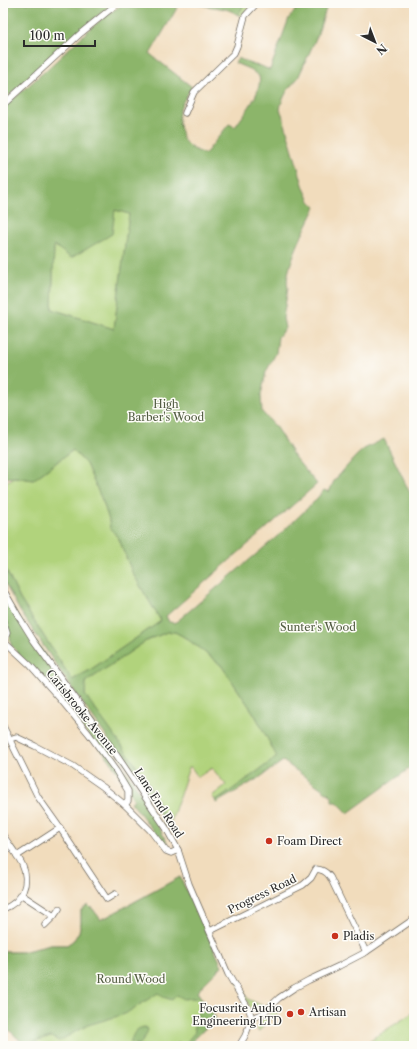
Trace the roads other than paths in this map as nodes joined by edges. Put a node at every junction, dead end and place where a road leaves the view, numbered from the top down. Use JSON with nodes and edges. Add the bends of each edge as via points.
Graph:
{"nodes":[{"id":1,"x":118,"y":3,"type":"edge"},
{"id":2,"x":257,"y":3,"type":"edge"},
{"id":3,"x":3,"y":105,"type":"edge"},
{"id":4,"x":185,"y":113,"type":"dead end"},
{"id":5,"x":3,"y":589,"type":"edge"},
{"id":6,"x":3,"y":621,"type":"edge"},
{"id":7,"x":3,"y":641,"type":"edge"},
{"id":8,"x":3,"y":726,"type":"edge"},
{"id":9,"x":10,"y":739,"type":"junction"},
{"id":10,"x":124,"y":805,"type":"junction"},
{"id":11,"x":60,"y":828,"type":"junction"},
{"id":12,"x":3,"y":835,"type":"edge"},
{"id":13,"x":178,"y":850,"type":"junction"},
{"id":14,"x":17,"y":856,"type":"junction"},
{"id":15,"x":115,"y":894,"type":"dead end"},
{"id":16,"x":22,"y":895,"type":"junction"},
{"id":17,"x":58,"y":909,"type":"dead end"},
{"id":18,"x":3,"y":910,"type":"edge"},
{"id":19,"x":54,"y":916,"type":"junction"},
{"id":20,"x":414,"y":919,"type":"edge"},
{"id":21,"x":45,"y":925,"type":"dead end"},
{"id":22,"x":210,"y":931,"type":"junction"},
{"id":23,"x":366,"y":952,"type":"junction"},
{"id":24,"x":252,"y":1018,"type":"junction"},
{"id":25,"x":239,"y":1046,"type":"edge"}],
"edges":[{"from":1,"to":3,"type":"street","via":[[81,33]]},
{"from":2,"to":4,"type":"street","via":[[245,16],[234,53],[194,92]]},
{"from":5,"to":13,"type":"street","name":"Lane End Road","via":[[34,641],[113,750]]},
{"from":6,"to":7,"type":"street","via":[[7,633]]},
{"from":7,"to":10,"type":"street","name":"Carisbrooke Avenue","via":[[30,665],[89,734],[128,791],[128,801]]},
{"from":8,"to":9,"type":"street"},
{"from":9,"to":10,"type":"street","via":[[16,738],[35,746],[73,766]]},
{"from":9,"to":11,"type":"street","via":[[38,797]]},
{"from":10,"to":13,"type":"street","via":[[150,830],[166,851],[171,853]]},
{"from":11,"to":14,"type":"street"},
{"from":11,"to":15,"type":"street","via":[[107,899]]},
{"from":12,"to":14,"type":"street"},
{"from":13,"to":22,"type":"street","name":"Lane End Road","via":[[189,884]]},
{"from":14,"to":16,"type":"street","via":[[26,881]]},
{"from":16,"to":18,"type":"street"},
{"from":16,"to":19,"type":"street"},
{"from":17,"to":19,"type":"street"},
{"from":19,"to":21,"type":"street"},
{"from":20,"to":23,"type":"street"},
{"from":22,"to":23,"type":"street","name":"Progress Road","via":[[303,885],[316,869],[322,870],[330,877]]},
{"from":22,"to":24,"type":"street","name":"Lane End Road","via":[[228,974]]},
{"from":23,"to":24,"type":"street","via":[[294,988],[262,1014]]},
{"from":24,"to":25,"type":"street"}]}
